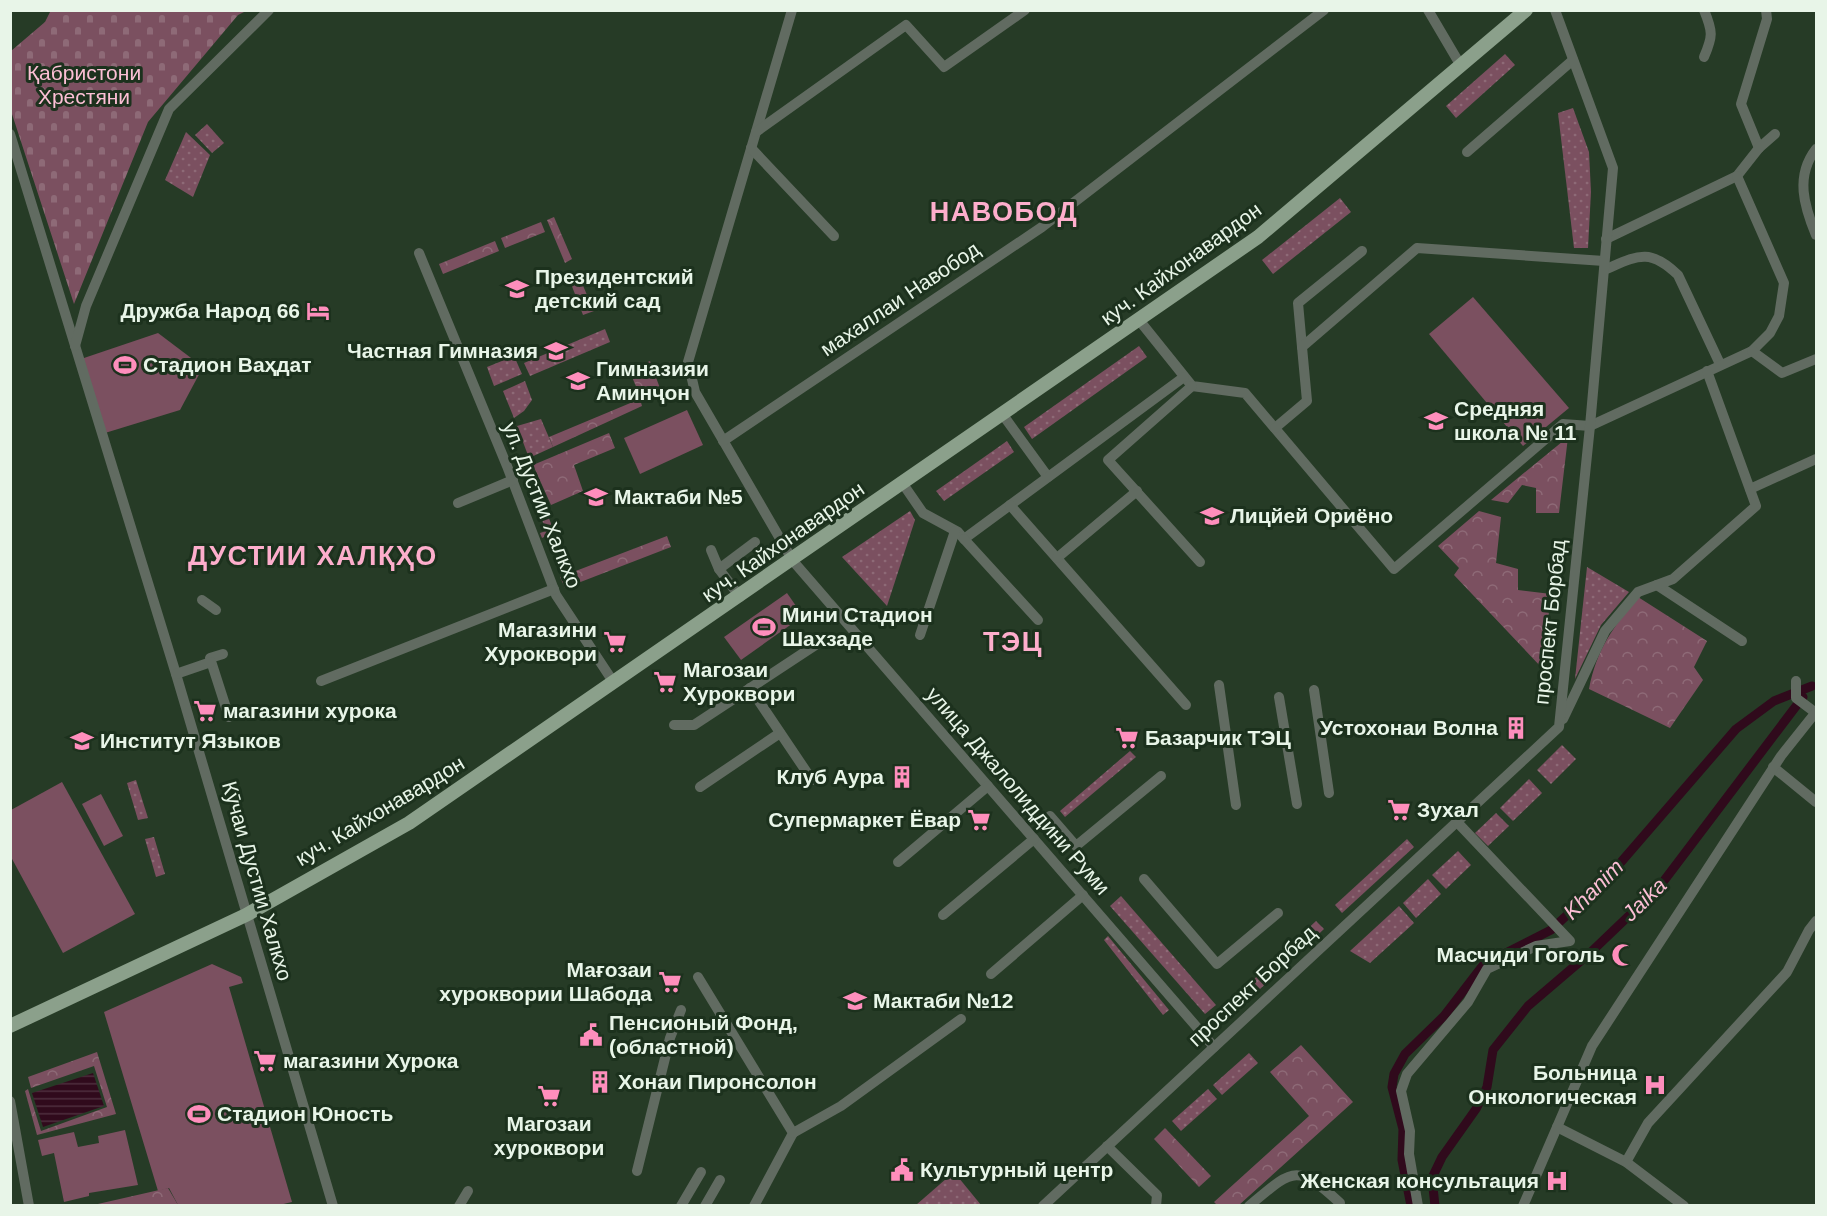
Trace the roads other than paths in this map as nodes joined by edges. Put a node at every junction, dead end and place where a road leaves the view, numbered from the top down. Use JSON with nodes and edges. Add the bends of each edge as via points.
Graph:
{"nodes":[{"id":1,"x":269,"y":10,"type":"edge"},
{"id":2,"x":792,"y":10,"type":"edge"},
{"id":3,"x":1025,"y":10,"type":"edge"},
{"id":4,"x":1324,"y":10,"type":"edge"},
{"id":5,"x":1428,"y":10,"type":"edge"},
{"id":6,"x":1526,"y":10,"type":"edge"},
{"id":7,"x":1555,"y":10,"type":"edge"},
{"id":8,"x":1704,"y":10,"type":"edge"},
{"id":9,"x":1766,"y":10,"type":"edge"},
{"id":10,"x":1704,"y":57,"type":"dead end"},
{"id":11,"x":1573,"y":60,"type":"junction"},
{"id":12,"x":1461,"y":66,"type":"junction"},
{"id":13,"x":756,"y":132,"type":"junction"},
{"id":14,"x":10,"y":134,"type":"edge"},
{"id":15,"x":1774,"y":134,"type":"dead end"},
{"id":16,"x":751,"y":148,"type":"junction"},
{"id":17,"x":1759,"y":148,"type":"junction"},
{"id":18,"x":1816,"y":148,"type":"edge"},
{"id":19,"x":1467,"y":153,"type":"dead end"},
{"id":20,"x":1737,"y":176,"type":"junction"},
{"id":21,"x":1816,"y":235,"type":"edge"},
{"id":22,"x":834,"y":236,"type":"dead end"},
{"id":23,"x":1606,"y":239,"type":"junction"},
{"id":24,"x":1362,"y":251,"type":"dead end"},
{"id":25,"x":419,"y":253,"type":"dead end"},
{"id":26,"x":1604,"y":265,"type":"junction"},
{"id":27,"x":1139,"y":320,"type":"junction"},
{"id":28,"x":75,"y":347,"type":"junction"},
{"id":29,"x":1302,"y":347,"type":"junction"},
{"id":30,"x":1752,"y":351,"type":"junction"},
{"id":31,"x":1816,"y":359,"type":"edge"},
{"id":32,"x":1720,"y":364,"type":"junction"},
{"id":33,"x":1707,"y":371,"type":"junction"},
{"id":34,"x":1184,"y":377,"type":"junction"},
{"id":35,"x":1192,"y":386,"type":"junction"},
{"id":36,"x":1002,"y":415,"type":"junction"},
{"id":37,"x":1590,"y":426,"type":"junction"},
{"id":38,"x":1275,"y":428,"type":"junction"},
{"id":39,"x":723,"y":441,"type":"junction"},
{"id":40,"x":1816,"y":459,"type":"edge"},
{"id":41,"x":1048,"y":477,"type":"junction"},
{"id":42,"x":513,"y":480,"type":"junction"},
{"id":43,"x":903,"y":484,"type":"junction"},
{"id":44,"x":1750,"y":489,"type":"junction"},
{"id":45,"x":1137,"y":491,"type":"junction"},
{"id":46,"x":458,"y":503,"type":"dead end"},
{"id":47,"x":1010,"y":505,"type":"junction"},
{"id":48,"x":955,"y":531,"type":"junction"},
{"id":49,"x":964,"y":539,"type":"junction"},
{"id":50,"x":755,"y":542,"type":"dead end"},
{"id":51,"x":711,"y":550,"type":"dead end"},
{"id":52,"x":1057,"y":558,"type":"junction"},
{"id":53,"x":792,"y":561,"type":"junction"},
{"id":54,"x":1200,"y":562,"type":"dead end"},
{"id":55,"x":719,"y":569,"type":"junction"},
{"id":56,"x":1657,"y":585,"type":"junction"},
{"id":57,"x":554,"y":589,"type":"junction"},
{"id":58,"x":740,"y":597,"type":"junction"},
{"id":59,"x":202,"y":600,"type":"dead end"},
{"id":60,"x":216,"y":610,"type":"dead end"},
{"id":61,"x":1038,"y":620,"type":"dead end"},
{"id":62,"x":920,"y":635,"type":"dead end"},
{"id":63,"x":1742,"y":641,"type":"dead end"},
{"id":64,"x":817,"y":644,"type":"dead end"},
{"id":65,"x":223,"y":654,"type":"dead end"},
{"id":66,"x":211,"y":662,"type":"junction"},
{"id":67,"x":176,"y":674,"type":"junction"},
{"id":68,"x":321,"y":681,"type":"dead end"},
{"id":69,"x":1796,"y":681,"type":"dead end"},
{"id":70,"x":614,"y":683,"type":"junction"},
{"id":71,"x":1219,"y":685,"type":"dead end"},
{"id":72,"x":750,"y":688,"type":"junction"},
{"id":73,"x":1314,"y":690,"type":"dead end"},
{"id":74,"x":1279,"y":697,"type":"dead end"},
{"id":75,"x":1186,"y":705,"type":"dead end"},
{"id":76,"x":1816,"y":713,"type":"edge"},
{"id":77,"x":229,"y":717,"type":"dead end"},
{"id":78,"x":674,"y":725,"type":"dead end"},
{"id":79,"x":1559,"y":727,"type":"junction"},
{"id":80,"x":780,"y":733,"type":"junction"},
{"id":81,"x":1773,"y":767,"type":"junction"},
{"id":82,"x":1161,"y":776,"type":"dead end"},
{"id":83,"x":812,"y":780,"type":"dead end"},
{"id":84,"x":988,"y":786,"type":"junction"},
{"id":85,"x":700,"y":787,"type":"dead end"},
{"id":86,"x":1329,"y":793,"type":"dead end"},
{"id":87,"x":1816,"y":802,"type":"edge"},
{"id":88,"x":1297,"y":804,"type":"dead end"},
{"id":89,"x":1236,"y":806,"type":"dead end"},
{"id":90,"x":1050,"y":816,"type":"dead end"},
{"id":91,"x":1457,"y":822,"type":"junction"},
{"id":92,"x":1034,"y":839,"type":"junction"},
{"id":93,"x":898,"y":862,"type":"dead end"},
{"id":94,"x":1144,"y":879,"type":"dead end"},
{"id":95,"x":1083,"y":895,"type":"junction"},
{"id":96,"x":1278,"y":913,"type":"dead end"},
{"id":97,"x":246,"y":915,"type":"junction"},
{"id":98,"x":943,"y":915,"type":"dead end"},
{"id":99,"x":1816,"y":921,"type":"edge"},
{"id":100,"x":991,"y":974,"type":"dead end"},
{"id":101,"x":698,"y":977,"type":"dead end"},
{"id":102,"x":681,"y":1010,"type":"dead end"},
{"id":103,"x":961,"y":1019,"type":"dead end"},
{"id":104,"x":10,"y":1026,"type":"edge"},
{"id":105,"x":1214,"y":1047,"type":"junction"},
{"id":106,"x":10,"y":1101,"type":"edge"},
{"id":107,"x":1557,"y":1127,"type":"junction"},
{"id":108,"x":793,"y":1133,"type":"junction"},
{"id":109,"x":1107,"y":1146,"type":"junction"},
{"id":110,"x":1626,"y":1162,"type":"junction"},
{"id":111,"x":637,"y":1171,"type":"dead end"},
{"id":112,"x":701,"y":1172,"type":"dead end"},
{"id":113,"x":720,"y":1180,"type":"dead end"},
{"id":114,"x":468,"y":1191,"type":"dead end"},
{"id":115,"x":1340,"y":1203,"type":"dead end"},
{"id":116,"x":28,"y":1206,"type":"edge"},
{"id":117,"x":333,"y":1206,"type":"edge"},
{"id":118,"x":459,"y":1206,"type":"edge"},
{"id":119,"x":681,"y":1206,"type":"edge"},
{"id":120,"x":705,"y":1206,"type":"edge"},
{"id":121,"x":754,"y":1206,"type":"edge"},
{"id":122,"x":1043,"y":1206,"type":"edge"},
{"id":123,"x":1156,"y":1206,"type":"edge"},
{"id":124,"x":1249,"y":1206,"type":"edge"},
{"id":125,"x":1418,"y":1206,"type":"edge"},
{"id":126,"x":1523,"y":1206,"type":"edge"},
{"id":127,"x":1684,"y":1206,"type":"edge"}],
"edges":[{"from":1,"to":28,"type":"street","via":[[169,109],[86,306]]},
{"from":2,"to":13,"type":"street","name":"улица Джалолиддини Руми"},
{"from":3,"to":13,"type":"street","via":[[944,66],[906,25]]},
{"from":4,"to":39,"type":"street","name":"махаллаи Навобод","via":[[1042,227]]},
{"from":5,"to":12,"type":"street"},
{"from":6,"to":12,"type":"main road","name":"куч. Кайхонавардон"},
{"from":7,"to":11,"type":"street","name":"проспект Борбад"},
{"from":8,"to":10,"type":"street","via":[[1712,39]]},
{"from":9,"to":17,"type":"street","via":[[1767,18],[1741,104]]},
{"from":11,"to":19,"type":"street"},
{"from":11,"to":23,"type":"street","name":"проспект Борбад","via":[[1613,168]]},
{"from":12,"to":27,"type":"main road","name":"куч. Кайхонавардон","via":[[1258,237]]},
{"from":13,"to":16,"type":"street","name":"улица Джалолиддини Руми"},
{"from":14,"to":28,"type":"street","name":"Кӯчаи Дустии Халкхо"},
{"from":15,"to":17,"type":"street"},
{"from":16,"to":22,"type":"street"},
{"from":16,"to":39,"type":"street","name":"улица Джалолиддини Руми","via":[[688,362],[695,392]]},
{"from":17,"to":20,"type":"street"},
{"from":18,"to":21,"type":"street","via":[[1802,186]]},
{"from":20,"to":23,"type":"street"},
{"from":20,"to":30,"type":"street","via":[[1784,283],[1779,316],[1770,333]]},
{"from":23,"to":26,"type":"street","name":"проспект Борбад"},
{"from":24,"to":29,"type":"street","via":[[1298,303]]},
{"from":25,"to":42,"type":"street","name":"ул. Дустии Халкхо"},
{"from":26,"to":29,"type":"street","via":[[1417,248]]},
{"from":26,"to":32,"type":"street","via":[[1638,256],[1656,257],[1667,264],[1678,274]]},
{"from":26,"to":37,"type":"street","name":"проспект Борбад"},
{"from":27,"to":34,"type":"street"},
{"from":27,"to":36,"type":"main road","name":"куч. Кайхонавардон"},
{"from":28,"to":67,"type":"street","name":"Кӯчаи Дустии Халкхо"},
{"from":29,"to":38,"type":"street","via":[[1307,401]]},
{"from":30,"to":31,"type":"street","via":[[1782,373]]},
{"from":30,"to":32,"type":"street"},
{"from":32,"to":33,"type":"street"},
{"from":33,"to":37,"type":"street"},
{"from":33,"to":44,"type":"street"},
{"from":34,"to":35,"type":"street"},
{"from":34,"to":41,"type":"street"},
{"from":35,"to":38,"type":"street","via":[[1245,393]]},
{"from":35,"to":45,"type":"street","via":[[1108,460]]},
{"from":36,"to":41,"type":"street"},
{"from":36,"to":43,"type":"main road","name":"куч. Кайхонавардон"},
{"from":37,"to":38,"type":"street","via":[[1563,424],[1394,569]]},
{"from":37,"to":79,"type":"street","name":"проспект Борбад"},
{"from":39,"to":53,"type":"street","name":"улица Джалолиддини Руми"},
{"from":40,"to":44,"type":"street"},
{"from":41,"to":47,"type":"street"},
{"from":42,"to":46,"type":"street"},
{"from":42,"to":57,"type":"street","name":"ул. Дустии Халкхо"},
{"from":43,"to":48,"type":"street","via":[[923,513]]},
{"from":43,"to":53,"type":"main road","name":"куч. Кайхонавардон"},
{"from":44,"to":56,"type":"street","via":[[1756,506],[1673,579]]},
{"from":45,"to":52,"type":"street"},
{"from":45,"to":54,"type":"street"},
{"from":47,"to":49,"type":"street"},
{"from":47,"to":52,"type":"street"},
{"from":48,"to":49,"type":"street"},
{"from":48,"to":62,"type":"street"},
{"from":49,"to":61,"type":"street"},
{"from":50,"to":55,"type":"street"},
{"from":51,"to":55,"type":"street"},
{"from":52,"to":75,"type":"street"},
{"from":53,"to":58,"type":"main road","name":"куч. Кайхонавардон"},
{"from":53,"to":84,"type":"street","name":"улица Джалолиддини Руми"},
{"from":55,"to":58,"type":"street"},
{"from":56,"to":63,"type":"street"},
{"from":56,"to":79,"type":"street","via":[[1638,592],[1605,631]]},
{"from":57,"to":68,"type":"street"},
{"from":57,"to":70,"type":"street","name":"ул. Дустии Халкхо"},
{"from":58,"to":70,"type":"main road","name":"куч. Кайхонавардон"},
{"from":59,"to":60,"type":"street"},
{"from":64,"to":72,"type":"street"},
{"from":65,"to":66,"type":"street","via":[[210,658]]},
{"from":66,"to":67,"type":"street"},
{"from":66,"to":77,"type":"street"},
{"from":67,"to":97,"type":"street","name":"Кӯчаи Дустии Халкхо"},
{"from":69,"to":76,"type":"street","via":[[1796,698]]},
{"from":70,"to":97,"type":"main road","name":"куч. Кайхонавардон","via":[[409,823]]},
{"from":71,"to":89,"type":"street"},
{"from":72,"to":78,"type":"street","via":[[694,725]]},
{"from":72,"to":80,"type":"street"},
{"from":73,"to":86,"type":"street"},
{"from":74,"to":88,"type":"street"},
{"from":76,"to":81,"type":"street"},
{"from":79,"to":91,"type":"street","name":"проспект Борбад"},
{"from":80,"to":83,"type":"street"},
{"from":80,"to":85,"type":"street"},
{"from":81,"to":87,"type":"street"},
{"from":81,"to":107,"type":"street","via":[[1592,1046]]},
{"from":82,"to":90,"type":"street","via":[[1077,846]]},
{"from":84,"to":92,"type":"street","name":"улица Джалолиддини Руми"},
{"from":84,"to":93,"type":"street"},
{"from":91,"to":105,"type":"street","name":"проспект Борбад"},
{"from":91,"to":125,"type":"street","via":[[1570,941],[1536,946],[1487,969],[1468,1002],[1407,1074],[1401,1091],[1410,1131],[1409,1154]]},
{"from":92,"to":95,"type":"street","name":"улица Джалолиддини Руми"},
{"from":92,"to":98,"type":"street"},
{"from":94,"to":96,"type":"street","via":[[1217,964]]},
{"from":95,"to":100,"type":"street"},
{"from":95,"to":105,"type":"street","name":"улица Джалолиддини Руми"},
{"from":97,"to":104,"type":"main road","name":"куч. Кайхонавардон"},
{"from":97,"to":117,"type":"street","name":"Кӯчаи Дустии Халкхо"},
{"from":99,"to":110,"type":"street","via":[[1787,972],[1648,1123]]},
{"from":101,"to":108,"type":"street"},
{"from":102,"to":111,"type":"street","via":[[670,1038]]},
{"from":103,"to":108,"type":"street","via":[[841,1106]]},
{"from":105,"to":109,"type":"street","name":"проспект Борбад"},
{"from":106,"to":116,"type":"street"},
{"from":107,"to":110,"type":"street"},
{"from":107,"to":126,"type":"street"},
{"from":108,"to":121,"type":"street"},
{"from":109,"to":122,"type":"street","name":"проспект Борбад"},
{"from":109,"to":123,"type":"street","via":[[1157,1195]]},
{"from":110,"to":127,"type":"street"},
{"from":112,"to":119,"type":"street"},
{"from":113,"to":120,"type":"street"},
{"from":114,"to":118,"type":"street"},
{"from":115,"to":124,"type":"street","via":[[1314,1179],[1299,1175],[1280,1180]]}]}
